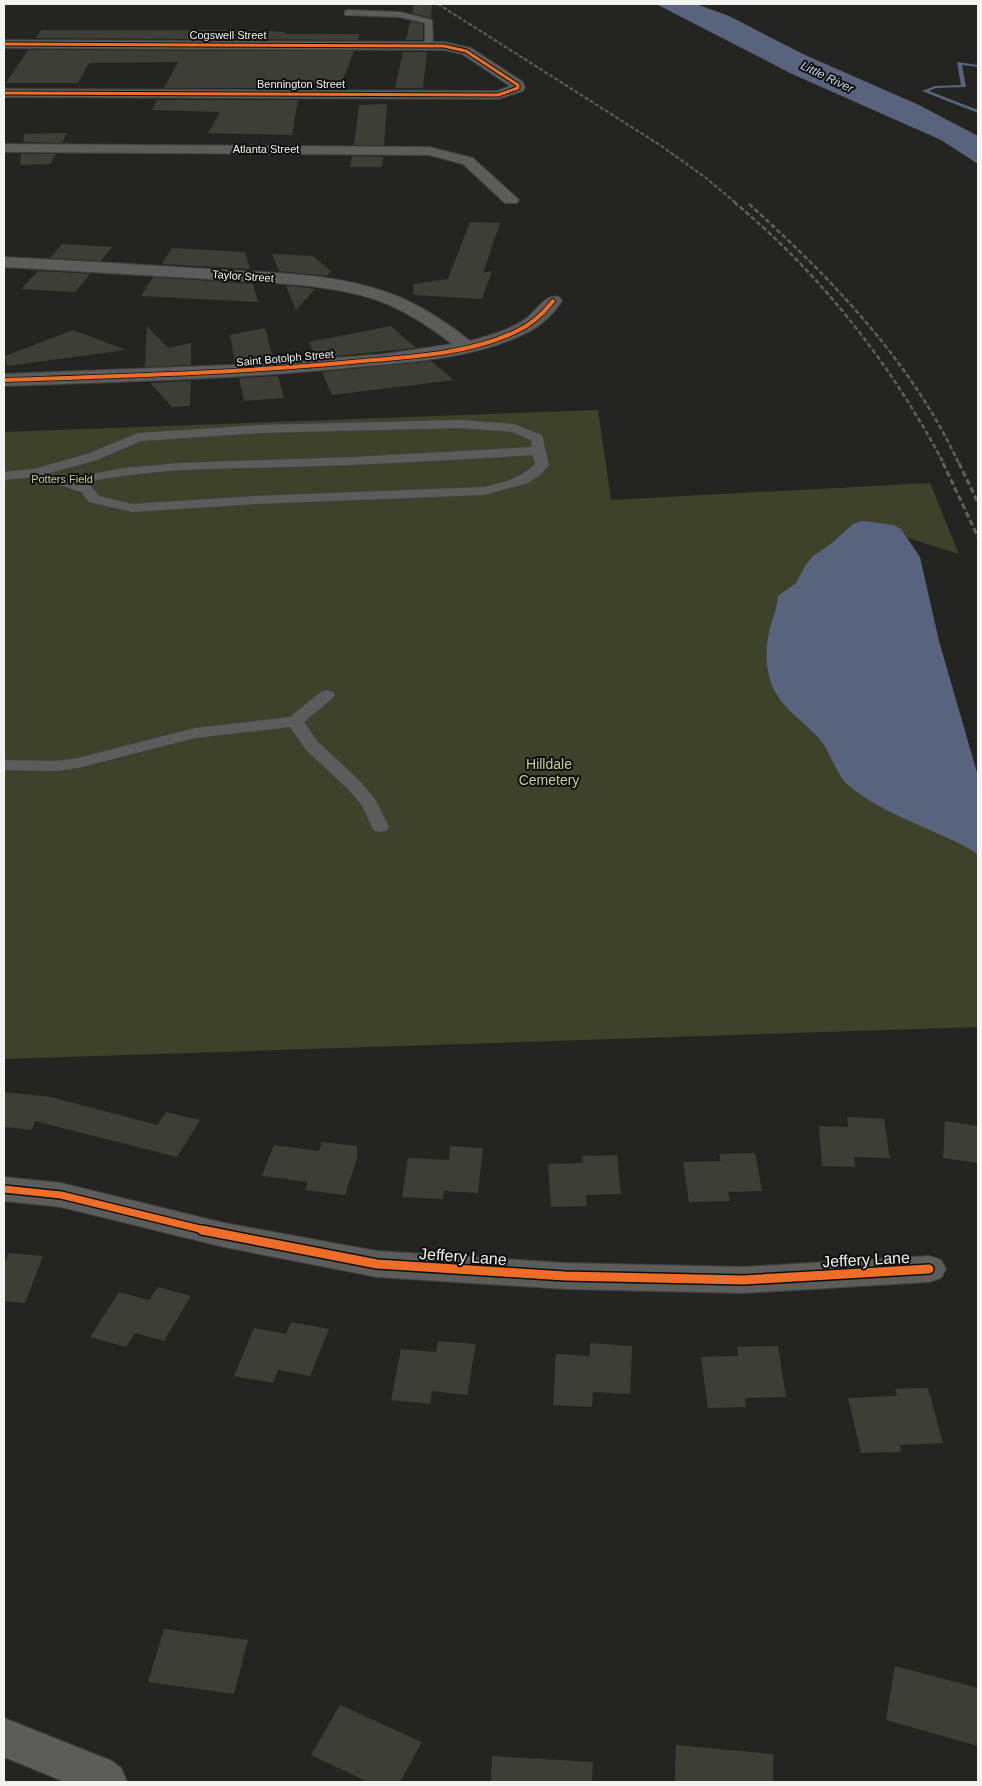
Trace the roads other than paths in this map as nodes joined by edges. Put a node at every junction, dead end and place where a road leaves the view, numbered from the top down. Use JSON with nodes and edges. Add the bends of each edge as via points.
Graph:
{"nodes":[{"id":1,"x":348,"y":13,"type":"dead end"},
{"id":2,"x":4,"y":44,"type":"edge"},
{"id":3,"x":429,"y":45,"type":"junction"},
{"id":4,"x":452,"y":47,"type":"joint"},
{"id":5,"x":4,"y":93,"type":"edge"},
{"id":6,"x":4,"y":148,"type":"edge"},
{"id":7,"x":511,"y":200,"type":"dead end"},
{"id":8,"x":4,"y":262,"type":"edge"},
{"id":9,"x":553,"y":301,"type":"dead end"},
{"id":10,"x":466,"y":346,"type":"junction"},
{"id":11,"x":4,"y":380,"type":"edge"},
{"id":12,"x":539,"y":452,"type":"junction"},
{"id":13,"x":35,"y":473,"type":"junction"},
{"id":14,"x":4,"y":476,"type":"edge"},
{"id":15,"x":66,"y":484,"type":"junction"},
{"id":16,"x":328,"y":695,"type":"dead end"},
{"id":17,"x":295,"y":721,"type":"junction"},
{"id":18,"x":4,"y":765,"type":"edge"},
{"id":19,"x":380,"y":827,"type":"dead end"},
{"id":20,"x":4,"y":1189,"type":"edge"},
{"id":21,"x":928,"y":1269,"type":"dead end"},
{"id":22,"x":4,"y":1737,"type":"edge"},
{"id":23,"x":106,"y":1782,"type":"edge"}],
"edges":[{"from":1,"to":3,"type":"lane","via":[[398,14],[419,18],[429,22]]},
{"from":2,"to":3,"type":"street","name":"Cogswell Street"},
{"from":3,"to":4,"type":"street","name":"Cogswell Street"},
{"from":4,"to":5,"type":"street","name":"Bennington Street","via":[[466,51],[514,82],[518,88],[498,94]]},
{"from":6,"to":7,"type":"street","name":"Atlanta Street","via":[[429,151],[468,161]]},
{"from":8,"to":10,"type":"street","name":"Taylor Street","via":[[331,284],[402,304],[427,316]]},
{"from":9,"to":10,"type":"street","name":"Saint Botolph Street","via":[[531,324],[520,330]]},
{"from":10,"to":11,"type":"street","name":"Saint Botolph Street","via":[[412,357],[234,372]]},
{"from":12,"to":13,"type":"lane","via":[[537,438],[526,432],[491,425],[249,429],[138,437],[92,457]]},
{"from":12,"to":15,"type":"lane","via":[[162,468],[98,476]]},
{"from":12,"to":15,"type":"lane","via":[[542,465],[533,475],[515,485],[484,491],[132,508],[94,499],[86,489]]},
{"from":13,"to":14,"type":"lane"},
{"from":13,"to":15,"type":"lane"},
{"from":16,"to":17,"type":"lane"},
{"from":17,"to":18,"type":"lane","via":[[195,733],[71,764]]},
{"from":17,"to":19,"type":"lane","via":[[312,746],[369,803]]},
{"from":20,"to":21,"type":"street","name":"Jeffery Lane","via":[[62,1195],[224,1235],[377,1264],[565,1276],[743,1280]]},
{"from":22,"to":23,"type":"street","via":[[97,1775]]}]}
